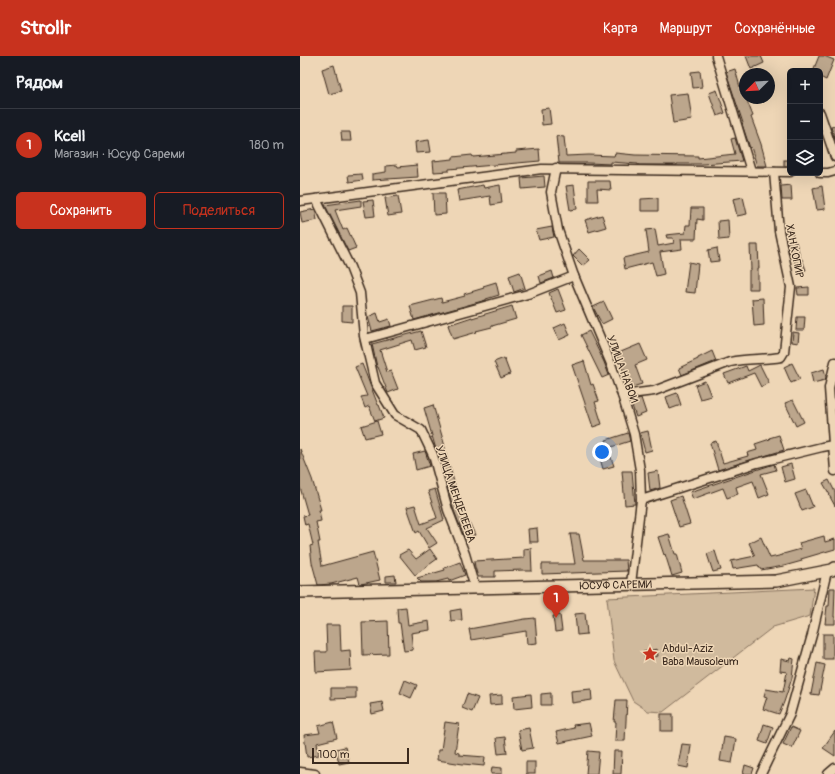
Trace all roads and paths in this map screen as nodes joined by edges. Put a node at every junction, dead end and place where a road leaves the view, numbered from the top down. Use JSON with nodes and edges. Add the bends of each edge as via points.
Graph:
{"nodes":[{"id":1,"x":716,"y":56,"type":"edge"},
{"id":2,"x":823,"y":122,"type":"edge"},
{"id":3,"x":835,"y":157,"type":"edge"},
{"id":4,"x":556,"y":168,"type":"junction"},
{"id":5,"x":751,"y":171,"type":"junction"},
{"id":6,"x":835,"y":171,"type":"edge"},
{"id":7,"x":774,"y":172,"type":"junction"},
{"id":8,"x":787,"y":172,"type":"edge"},
{"id":9,"x":823,"y":173,"type":"edge"},
{"id":10,"x":316,"y":198,"type":"junction"},
{"id":11,"x":300,"y":201,"type":"edge"},
{"id":12,"x":574,"y":276,"type":"junction"},
{"id":13,"x":365,"y":339,"type":"junction"},
{"id":14,"x":835,"y":362,"type":"edge"},
{"id":15,"x":622,"y":395,"type":"junction"},
{"id":16,"x":833,"y":445,"type":"junction"},
{"id":17,"x":835,"y":471,"type":"edge"},
{"id":18,"x":641,"y":500,"type":"junction"},
{"id":19,"x":831,"y":569,"type":"edge"},
{"id":20,"x":631,"y":584,"type":"junction"},
{"id":21,"x":475,"y":588,"type":"junction"},
{"id":22,"x":300,"y":592,"type":"edge"},
{"id":23,"x":835,"y":768,"type":"edge"},
{"id":24,"x":300,"y":772,"type":"edge"},
{"id":25,"x":316,"y":774,"type":"edge"},
{"id":26,"x":761,"y":774,"type":"edge"},
{"id":27,"x":828,"y":774,"type":"edge"}],
"edges":[{"from":1,"to":5,"type":"street"},
{"from":2,"to":3,"type":"street"},
{"from":4,"to":5,"type":"street"},
{"from":4,"to":10,"type":"street"},
{"from":4,"to":12,"type":"street","name":"УЛИЦА НАВОИ","via":[[551,192],[558,230]]},
{"from":5,"to":7,"type":"street"},
{"from":6,"to":9,"type":"street"},
{"from":7,"to":8,"type":"street"},
{"from":7,"to":15,"type":"street","name":"ХАН КОПИР","via":[[779,231],[791,287],[784,352],[781,357],[730,362],[654,391]]},
{"from":10,"to":11,"type":"street"},
{"from":10,"to":13,"type":"street","name":"УЛИЦА МЕНДЕЛЕЕВА","via":[[360,293]]},
{"from":12,"to":13,"type":"street","via":[[528,294]]},
{"from":12,"to":15,"type":"street","name":"УЛИЦА НАВОИ"},
{"from":13,"to":21,"type":"street","name":"УЛИЦА МЕНДЕЛЕЕВА","via":[[374,383],[395,415],[421,430],[433,456],[448,510]]},
{"from":14,"to":16,"type":"street","via":[[829,388]]},
{"from":15,"to":18,"type":"street","name":"УЛИЦА НАВОИ","via":[[634,434],[640,470]]},
{"from":16,"to":17,"type":"street"},
{"from":16,"to":18,"type":"street","via":[[757,463]]},
{"from":18,"to":20,"type":"street","name":"УЛИЦА НАВОИ"},
{"from":19,"to":20,"type":"main road","name":"ЮСУФ САРЕМИ","via":[[776,581]]},
{"from":19,"to":26,"type":"street","via":[[790,714]]},
{"from":20,"to":21,"type":"main road","name":"ЮСУФ САРЕМИ"},
{"from":21,"to":22,"type":"main road","name":"ЮСУФ САРЕМИ"},
{"from":23,"to":27,"type":"street"},
{"from":24,"to":25,"type":"street"}]}
